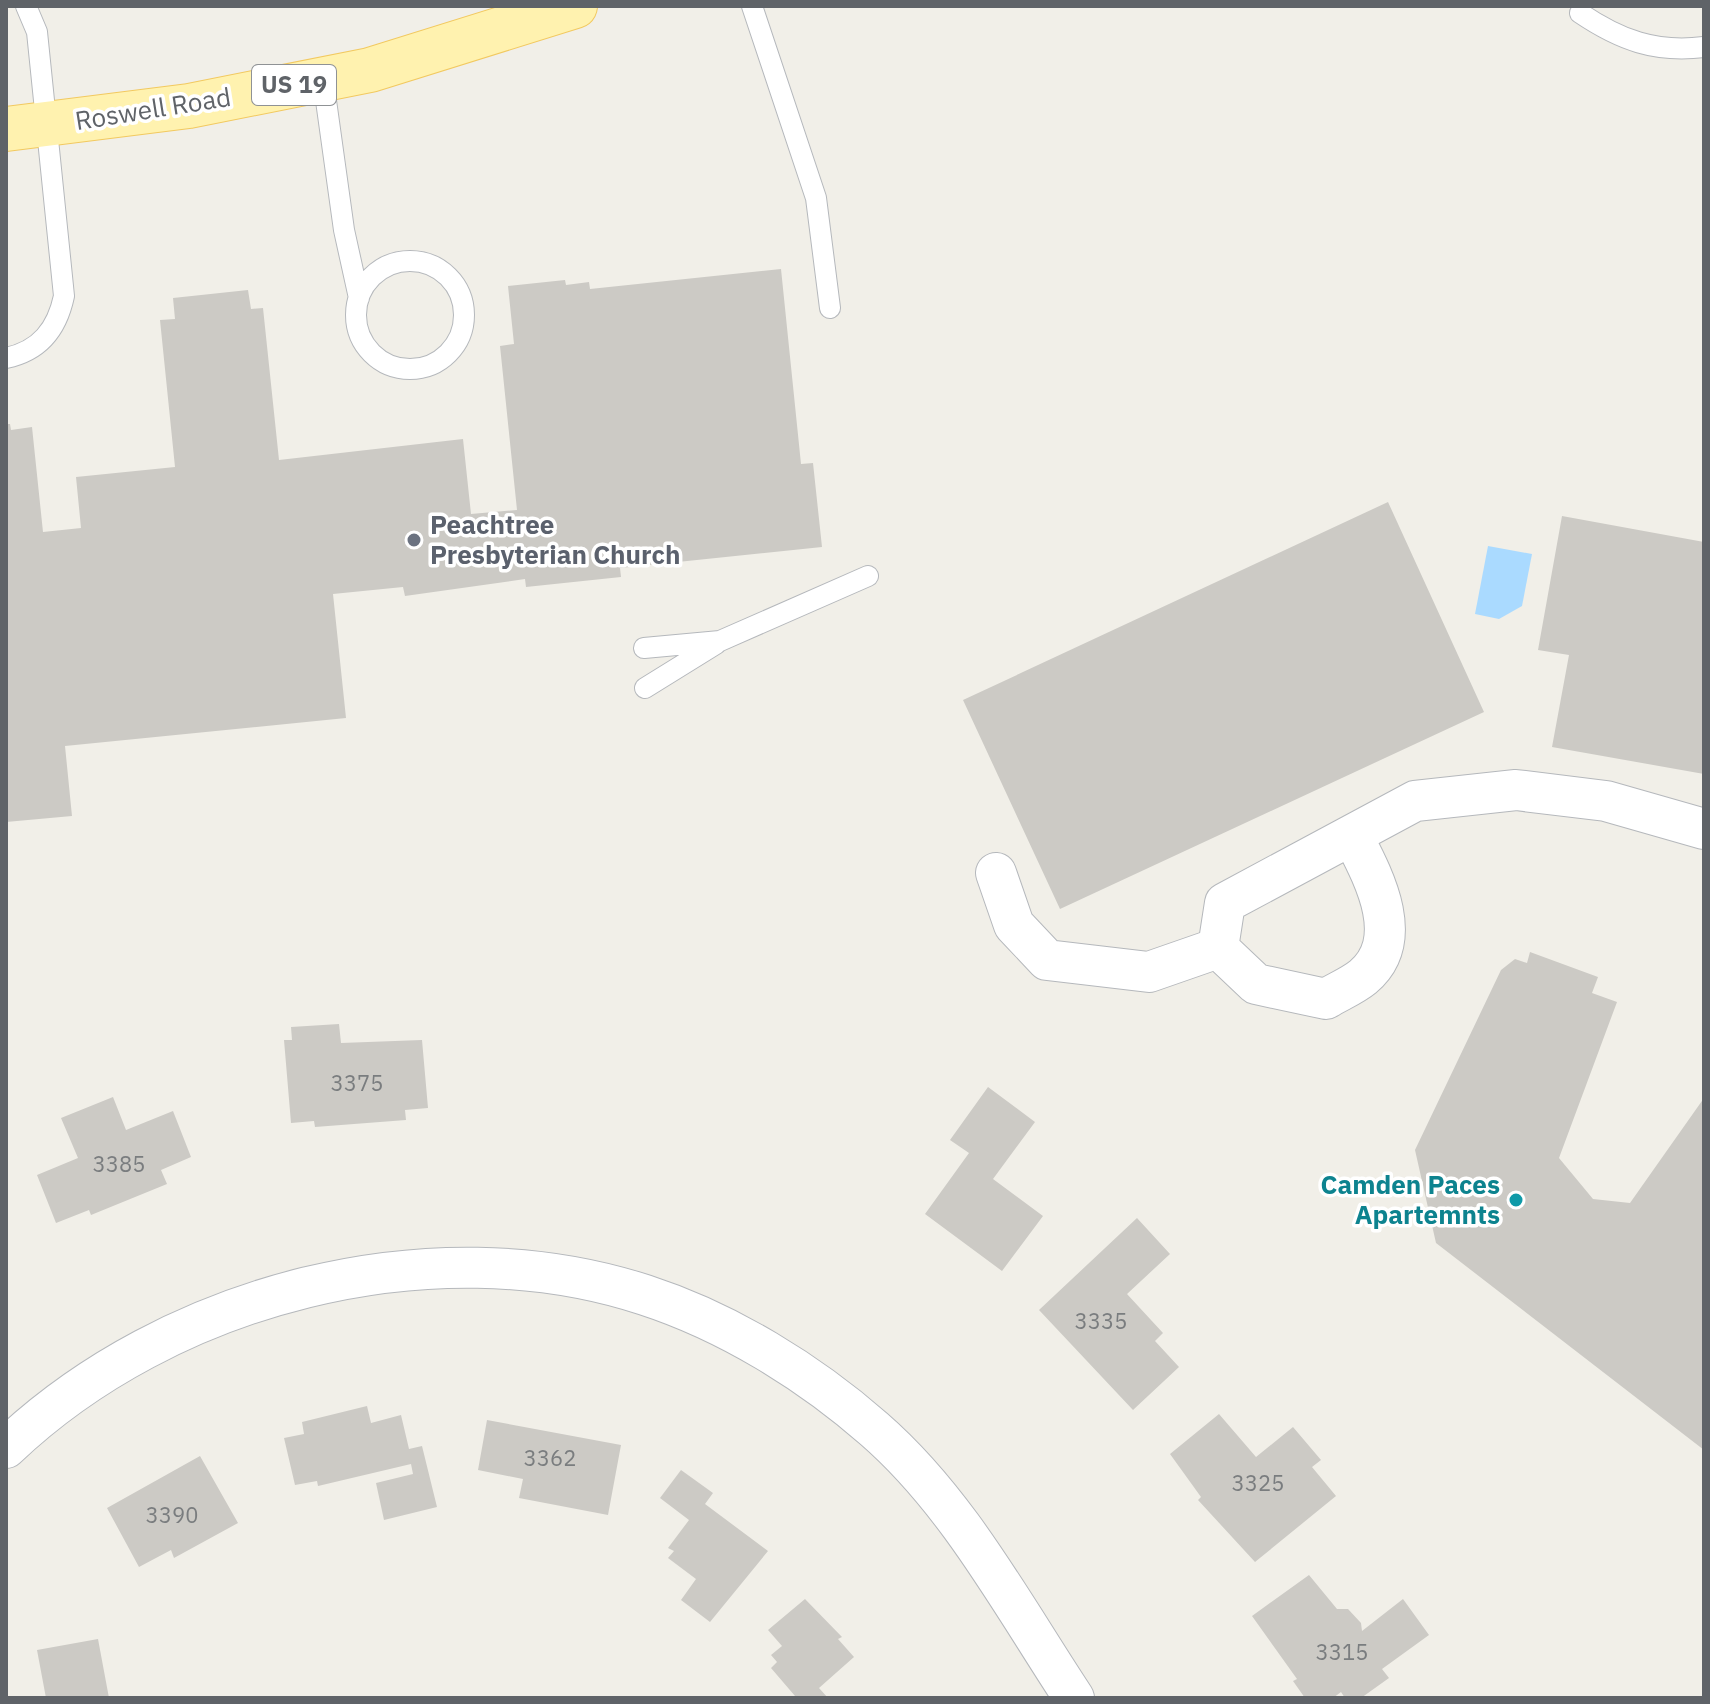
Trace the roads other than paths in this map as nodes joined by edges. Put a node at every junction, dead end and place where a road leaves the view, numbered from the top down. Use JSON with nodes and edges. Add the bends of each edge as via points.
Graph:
{"nodes":[{"id":1,"x":26,"y":6,"type":"edge"},
{"id":2,"x":575,"y":6,"type":"edge"},
{"id":3,"x":752,"y":6,"type":"edge"},
{"id":4,"x":1580,"y":13,"type":"dead end"},
{"id":5,"x":1704,"y":47,"type":"edge"},
{"id":6,"x":323,"y":79,"type":"junction"},
{"id":7,"x":26,"y":127,"type":"edge"},
{"id":8,"x":359,"y":298,"type":"junction"},
{"id":9,"x":830,"y":308,"type":"dead end"},
{"id":10,"x":6,"y":358,"type":"edge"},
{"id":11,"x":868,"y":576,"type":"dead end"},
{"id":12,"x":720,"y":641,"type":"junction"},
{"id":13,"x":644,"y":648,"type":"dead end"},
{"id":14,"x":645,"y":688,"type":"dead end"},
{"id":15,"x":1704,"y":829,"type":"edge"},
{"id":16,"x":1352,"y":835,"type":"junction"},
{"id":17,"x":996,"y":873,"type":"dead end"},
{"id":18,"x":1218,"y":948,"type":"junction"},
{"id":19,"x":6,"y":1448,"type":"edge"},
{"id":20,"x":1074,"y":1698,"type":"edge"}],
"edges":[{"from":1,"to":7,"type":"lane","via":[[37,32]]},
{"from":2,"to":6,"type":"main road","name":"Roswell Road","number":"US 19","via":[[370,70]]},
{"from":3,"to":9,"type":"lane","via":[[816,198]]},
{"from":4,"to":5,"type":"lane","via":[[1614,37],[1676,50]]},
{"from":6,"to":7,"type":"main road","name":"Roswell Road","number":"US 19","via":[[189,106]]},
{"from":6,"to":8,"type":"lane"},
{"from":7,"to":10,"type":"lane","via":[[64,296],[60,313],[40,344]]},
{"from":8,"to":8,"type":"lane","via":[[358,332],[366,347],[393,367],[418,368],[442,359],[462,332],[465,316],[455,283],[428,263],[394,263],[379,271]]},
{"from":11,"to":12,"type":"lane"},
{"from":12,"to":13,"type":"lane"},
{"from":12,"to":14,"type":"lane"},
{"from":15,"to":16,"type":"street","via":[[1606,801],[1516,790],[1415,801]]},
{"from":16,"to":18,"type":"street","via":[[1225,903]]},
{"from":16,"to":18,"type":"street","via":[[1380,890],[1386,940],[1365,976],[1326,999],[1256,984]]},
{"from":17,"to":18,"type":"street","via":[[1014,925],[1047,960],[1149,972]]},
{"from":19,"to":20,"type":"street","via":[[97,1376],[230,1311],[289,1293],[407,1272],[497,1269],[560,1274],[646,1295],[735,1335],[808,1377],[874,1429],[959,1523]]}]}
